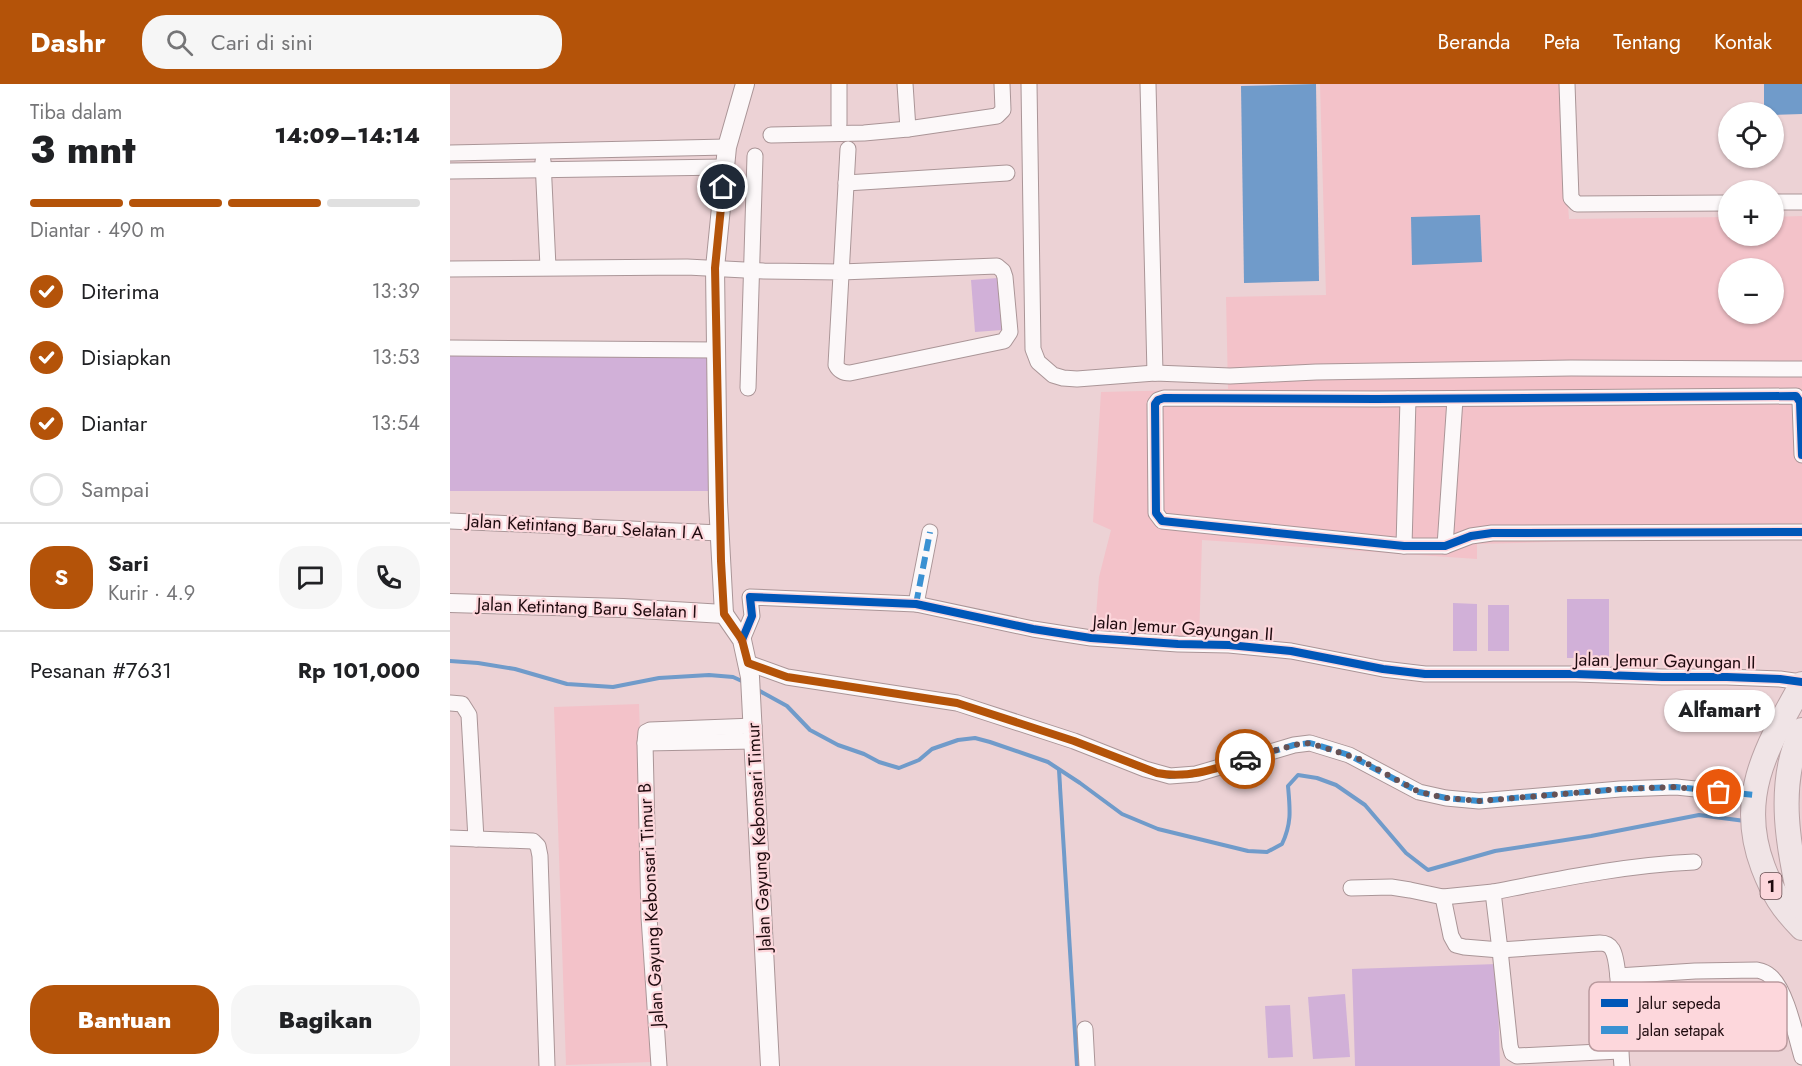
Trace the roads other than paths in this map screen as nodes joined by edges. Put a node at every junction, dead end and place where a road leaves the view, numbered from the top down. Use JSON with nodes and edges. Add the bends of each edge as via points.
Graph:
{"nodes":[{"id":1,"x":745,"y":84,"type":"edge"},
{"id":2,"x":839,"y":84,"type":"edge"},
{"id":3,"x":905,"y":84,"type":"edge"},
{"id":4,"x":1002,"y":84,"type":"edge"},
{"id":5,"x":1029,"y":84,"type":"edge"},
{"id":6,"x":1148,"y":84,"type":"edge"},
{"id":7,"x":1567,"y":84,"type":"edge"},
{"id":8,"x":839,"y":124,"type":"dead end"},
{"id":9,"x":908,"y":129,"type":"junction"},
{"id":10,"x":771,"y":135,"type":"dead end"},
{"id":11,"x":727,"y":147,"type":"junction"},
{"id":12,"x":848,"y":149,"type":"dead end"},
{"id":13,"x":544,"y":152,"type":"junction"},
{"id":14,"x":450,"y":153,"type":"edge"},
{"id":15,"x":755,"y":156,"type":"dead end"},
{"id":16,"x":724,"y":167,"type":"junction"},
{"id":17,"x":543,"y":170,"type":"junction"},
{"id":18,"x":450,"y":171,"type":"edge"},
{"id":19,"x":1007,"y":173,"type":"dead end"},
{"id":20,"x":846,"y":183,"type":"junction"},
{"id":21,"x":1784,"y":202,"type":"edge"},
{"id":22,"x":1802,"y":202,"type":"edge"},
{"id":23,"x":1718,"y":203,"type":"edge"},
{"id":24,"x":548,"y":267,"type":"junction"},
{"id":25,"x":715,"y":268,"type":"junction"},
{"id":26,"x":450,"y":269,"type":"edge"},
{"id":27,"x":751,"y":270,"type":"junction"},
{"id":28,"x":840,"y":272,"type":"junction"},
{"id":29,"x":450,"y":348,"type":"edge"},
{"id":30,"x":716,"y":350,"type":"junction"},
{"id":31,"x":1802,"y":369,"type":"edge"},
{"id":32,"x":1155,"y":373,"type":"junction"},
{"id":33,"x":748,"y":388,"type":"dead end"},
{"id":34,"x":1408,"y":399,"type":"junction"},
{"id":35,"x":1455,"y":399,"type":"junction"},
{"id":36,"x":1801,"y":402,"type":"edge"},
{"id":37,"x":1802,"y":455,"type":"edge"},
{"id":38,"x":450,"y":521,"type":"edge"},
{"id":39,"x":930,"y":532,"type":"dead end"},
{"id":40,"x":1802,"y":532,"type":"edge"},
{"id":41,"x":720,"y":533,"type":"junction"},
{"id":42,"x":1404,"y":546,"type":"junction"},
{"id":43,"x":1445,"y":546,"type":"junction"},
{"id":44,"x":450,"y":603,"type":"edge"},
{"id":45,"x":916,"y":604,"type":"junction"},
{"id":46,"x":724,"y":614,"type":"junction"},
{"id":47,"x":742,"y":640,"type":"junction"},
{"id":48,"x":749,"y":670,"type":"junction"},
{"id":49,"x":1802,"y":683,"type":"edge"},
{"id":50,"x":450,"y":703,"type":"edge"},
{"id":51,"x":1802,"y":730,"type":"edge"},
{"id":52,"x":754,"y":733,"type":"junction"},
{"id":53,"x":1753,"y":815,"type":"junction"},
{"id":54,"x":450,"y":838,"type":"edge"},
{"id":55,"x":476,"y":839,"type":"junction"},
{"id":56,"x":1694,"y":862,"type":"dead end"},
{"id":57,"x":1351,"y":888,"type":"dead end"},
{"id":58,"x":1493,"y":891,"type":"junction"},
{"id":59,"x":1443,"y":897,"type":"junction"},
{"id":60,"x":1802,"y":908,"type":"edge"},
{"id":61,"x":1802,"y":928,"type":"edge"},
{"id":62,"x":1500,"y":950,"type":"junction"},
{"id":63,"x":1618,"y":976,"type":"junction"},
{"id":64,"x":1618,"y":982,"type":"edge"},
{"id":65,"x":1775,"y":982,"type":"edge"},
{"id":66,"x":1787,"y":1007,"type":"edge"},
{"id":67,"x":1085,"y":1029,"type":"dead end"},
{"id":68,"x":1802,"y":1057,"type":"edge"},
{"id":69,"x":1621,"y":1058,"type":"edge"},
{"id":70,"x":1802,"y":1063,"type":"edge"},
{"id":71,"x":547,"y":1066,"type":"edge"},
{"id":72,"x":659,"y":1066,"type":"edge"},
{"id":73,"x":770,"y":1066,"type":"edge"},
{"id":74,"x":1087,"y":1066,"type":"edge"},
{"id":75,"x":1794,"y":1066,"type":"edge"}],
"edges":[{"from":1,"to":11,"type":"street"},
{"from":2,"to":8,"type":"street"},
{"from":3,"to":9,"type":"street"},
{"from":4,"to":9,"type":"street","via":[[1003,110],[997,116]]},
{"from":5,"to":32,"type":"street","via":[[1033,349],[1038,362],[1063,378]]},
{"from":6,"to":32,"type":"street"},
{"from":7,"to":23,"type":"street","via":[[1574,202]]},
{"from":9,"to":10,"type":"street"},
{"from":11,"to":13,"type":"street"},
{"from":11,"to":16,"type":"street"},
{"from":12,"to":20,"type":"street"},
{"from":13,"to":14,"type":"street"},
{"from":13,"to":17,"type":"street"},
{"from":15,"to":27,"type":"street"},
{"from":16,"to":17,"type":"street"},
{"from":16,"to":25,"type":"street"},
{"from":17,"to":18,"type":"street"},
{"from":17,"to":24,"type":"street"},
{"from":19,"to":20,"type":"street"},
{"from":20,"to":28,"type":"street"},
{"from":21,"to":22,"type":"street"},
{"from":24,"to":25,"type":"street"},
{"from":24,"to":26,"type":"street"},
{"from":25,"to":27,"type":"street"},
{"from":25,"to":30,"type":"street"},
{"from":27,"to":28,"type":"street"},
{"from":27,"to":33,"type":"street"},
{"from":28,"to":28,"type":"street","via":[[836,365],[843,372],[1000,343],[1009,334],[1005,277],[997,266]]},
{"from":29,"to":30,"type":"street"},
{"from":30,"to":41,"type":"street"},
{"from":31,"to":32,"type":"street","via":[[1570,368],[1230,376]]},
{"from":34,"to":35,"type":"street"},
{"from":34,"to":42,"type":"street"},
{"from":34,"to":42,"type":"street","via":[[1164,398],[1155,404],[1156,503],[1157,516],[1162,521]]},
{"from":35,"to":36,"type":"street","via":[[1796,396]]},
{"from":35,"to":43,"type":"street"},
{"from":36,"to":37,"type":"street"},
{"from":38,"to":41,"type":"street","name":"Jalan Ketintang Baru Selatan I A"},
{"from":39,"to":45,"type":"street"},
{"from":40,"to":43,"type":"street","via":[[1491,533]]},
{"from":41,"to":46,"type":"street"},
{"from":42,"to":43,"type":"street"},
{"from":44,"to":46,"type":"street","name":"Jalan Ketintang Baru Selatan I"},
{"from":45,"to":47,"type":"street","name":"Jalan Jemur Gayungan II","via":[[750,597],[752,616]]},
{"from":45,"to":49,"type":"street","name":"Jalan Jemur Gayungan II","via":[[1091,638],[1291,651],[1425,674],[1727,677]]},
{"from":46,"to":47,"type":"street","name":"Jalan Gayung Kebonsari Timur"},
{"from":47,"to":48,"type":"street","name":"Jalan Gayung Kebonsari Timur"},
{"from":48,"to":52,"type":"street","name":"Jalan Gayung Kebonsari Timur"},
{"from":48,"to":53,"type":"street","via":[[957,703],[1170,776],[1196,774],[1310,743],[1359,759],[1412,789],[1446,798],[1479,801],[1676,787]]},
{"from":49,"to":53,"type":"highway","via":[[1767,749]]},
{"from":50,"to":55,"type":"street","via":[[462,704],[469,715]]},
{"from":51,"to":60,"type":"highway","number":"1","via":[[1789,772],[1787,799],[1789,839]]},
{"from":52,"to":72,"type":"street","name":"Jalan Gayung Kebonsari Timur B","via":[[646,732],[649,917]]},
{"from":52,"to":73,"type":"street","name":"Jalan Gayung Kebonsari Timur"},
{"from":53,"to":61,"type":"highway","number":"1","via":[[1761,862],[1776,898]]},
{"from":54,"to":55,"type":"street"},
{"from":55,"to":71,"type":"street","via":[[533,841],[538,848]]},
{"from":56,"to":58,"type":"street","via":[[1624,867]]},
{"from":57,"to":59,"type":"street","via":[[1391,887]]},
{"from":58,"to":59,"type":"street"},
{"from":58,"to":62,"type":"street"},
{"from":59,"to":62,"type":"street","via":[[1456,945]]},
{"from":62,"to":63,"type":"street","via":[[1605,943],[1614,954]]},
{"from":62,"to":69,"type":"street","via":[[1512,1053]]},
{"from":63,"to":64,"type":"street"},
{"from":63,"to":65,"type":"street","via":[[1757,970]]},
{"from":66,"to":68,"type":"street"},
{"from":67,"to":74,"type":"street"},
{"from":70,"to":75,"type":"street"}]}
